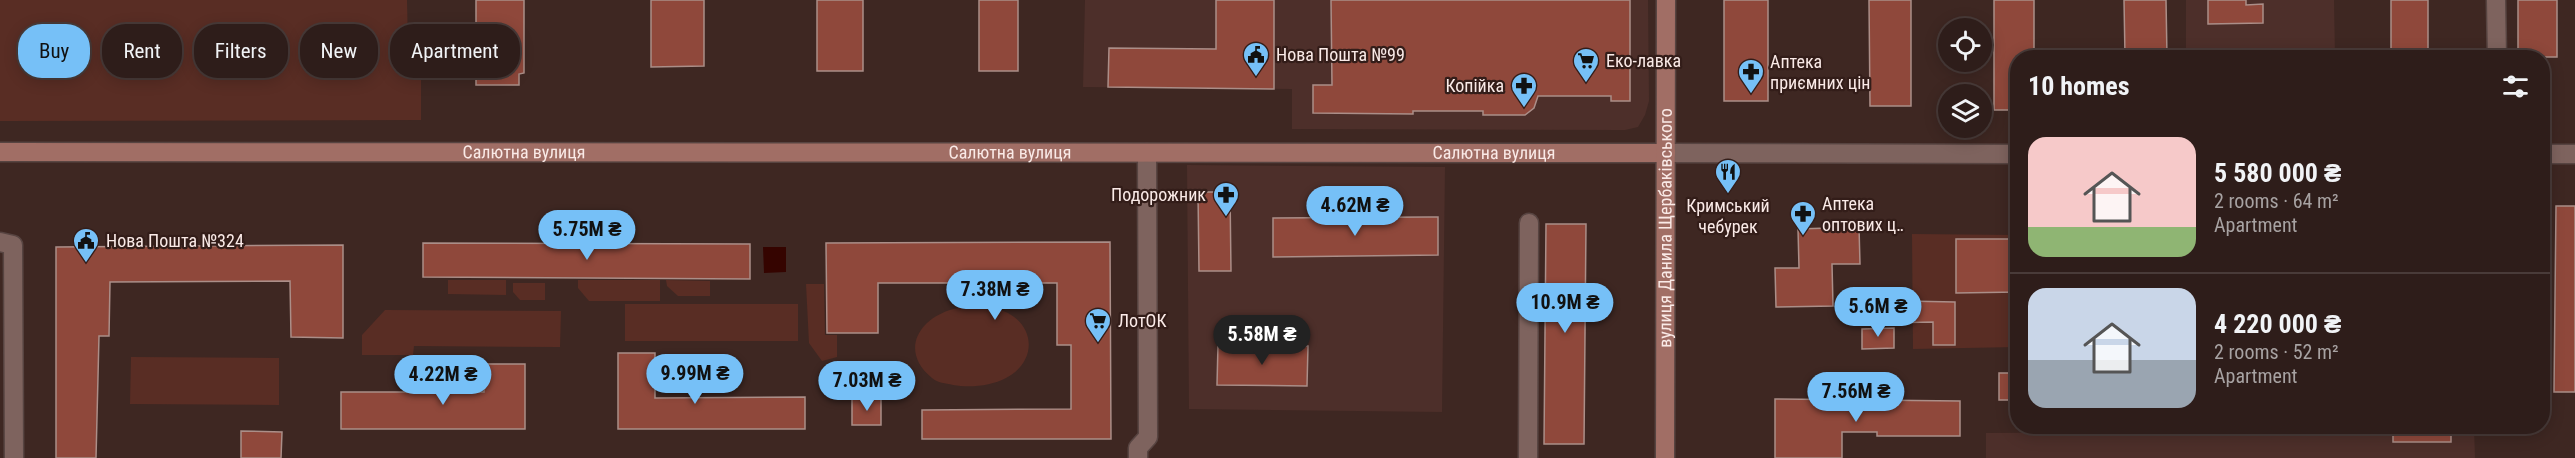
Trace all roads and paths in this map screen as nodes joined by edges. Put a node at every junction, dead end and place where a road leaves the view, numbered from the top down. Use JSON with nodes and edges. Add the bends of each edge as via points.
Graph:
{"nodes":[{"id":1,"x":1666,"y":0,"type":"edge"},
{"id":2,"x":2496,"y":0,"type":"edge"},
{"id":3,"x":2497,"y":50,"type":"edge"},
{"id":4,"x":0,"y":152,"type":"edge"},
{"id":5,"x":1147,"y":153,"type":"junction"},
{"id":6,"x":1666,"y":153,"type":"junction"},
{"id":7,"x":2010,"y":154,"type":"edge"},
{"id":8,"x":2550,"y":154,"type":"edge"},
{"id":9,"x":2575,"y":154,"type":"edge"},
{"id":10,"x":1529,"y":223,"type":"dead end"},
{"id":11,"x":0,"y":242,"type":"edge"},
{"id":12,"x":9,"y":450,"type":"edge"},
{"id":13,"x":1138,"y":458,"type":"edge"},
{"id":14,"x":1528,"y":458,"type":"edge"},
{"id":15,"x":1665,"y":458,"type":"edge"}],
"edges":[{"from":1,"to":6,"type":"street","name":"вулиця Данила Щербаківського"},
{"from":2,"to":3,"type":"street"},
{"from":4,"to":5,"type":"street","name":"Салютна вулиця"},
{"from":5,"to":6,"type":"street","name":"Салютна вулиця"},
{"from":5,"to":13,"type":"street","via":[[1148,437],[1138,448]]},
{"from":6,"to":7,"type":"street","name":"Салютна вулиця"},
{"from":6,"to":15,"type":"street","name":"вулиця Данила Щербаківського"},
{"from":8,"to":9,"type":"street"},
{"from":10,"to":14,"type":"street"},
{"from":11,"to":12,"type":"street","via":[[14,245]]}]}
